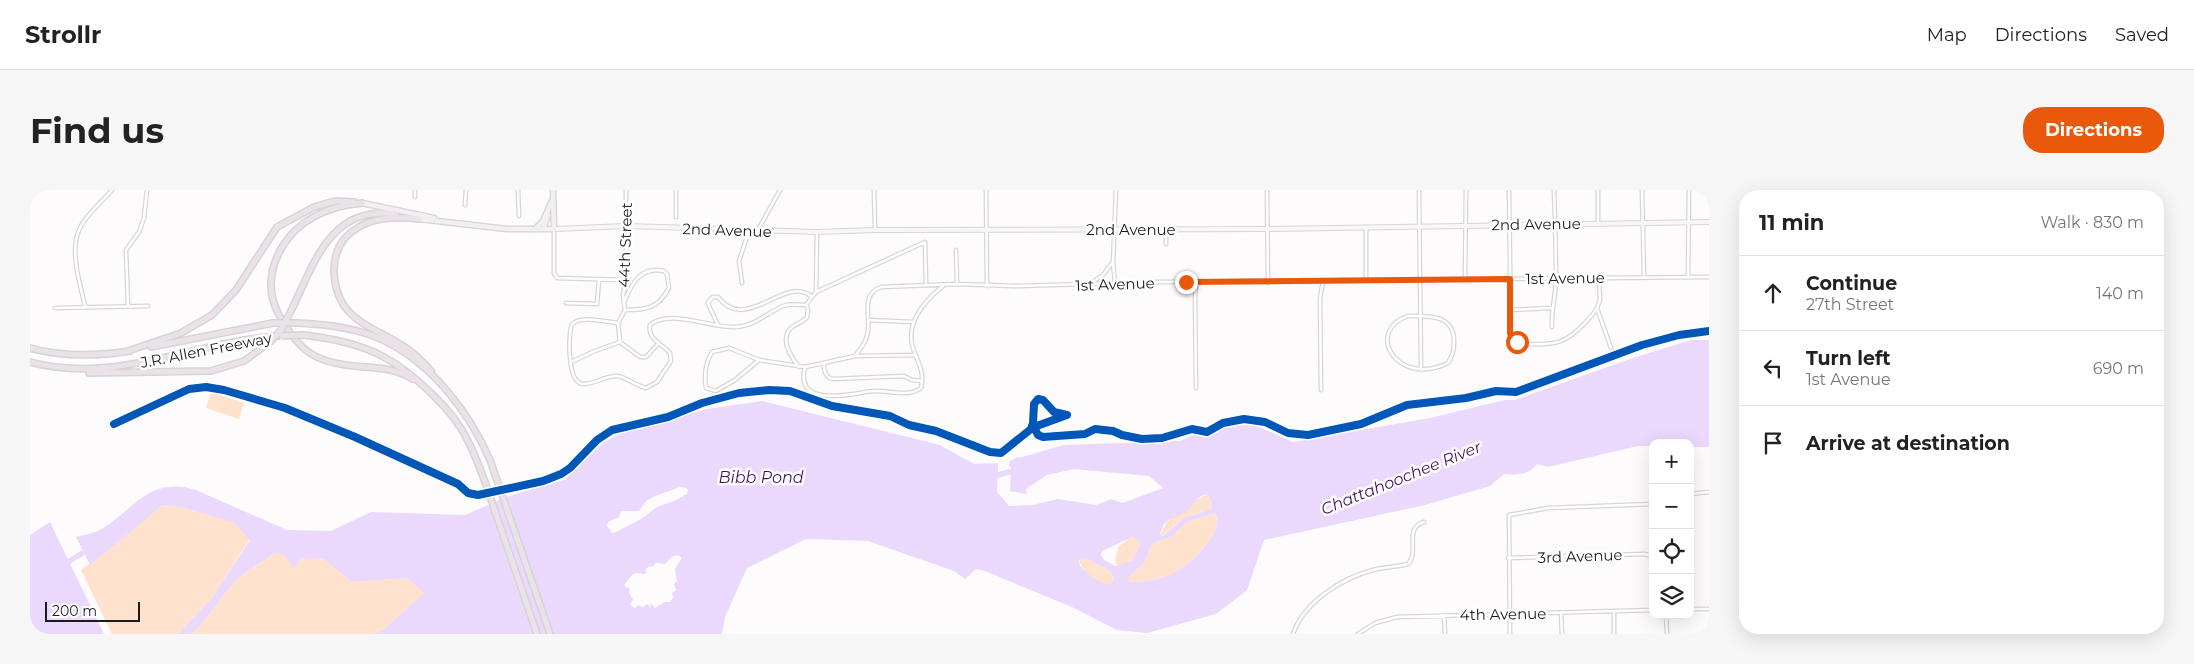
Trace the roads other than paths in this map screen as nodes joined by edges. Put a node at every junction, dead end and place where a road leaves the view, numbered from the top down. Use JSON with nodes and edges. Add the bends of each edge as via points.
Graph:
{"nodes":[{"id":1,"x":112,"y":190,"type":"edge"},
{"id":2,"x":147,"y":190,"type":"edge"},
{"id":3,"x":415,"y":190,"type":"edge"},
{"id":4,"x":466,"y":190,"type":"edge"},
{"id":5,"x":518,"y":190,"type":"edge"},
{"id":6,"x":552,"y":190,"type":"edge"},
{"id":7,"x":626,"y":190,"type":"edge"},
{"id":8,"x":676,"y":190,"type":"edge"},
{"id":9,"x":780,"y":190,"type":"edge"},
{"id":10,"x":874,"y":190,"type":"edge"},
{"id":11,"x":986,"y":190,"type":"edge"},
{"id":12,"x":1116,"y":190,"type":"edge"},
{"id":13,"x":1268,"y":190,"type":"edge"},
{"id":14,"x":1419,"y":190,"type":"edge"},
{"id":15,"x":1466,"y":190,"type":"edge"},
{"id":16,"x":1509,"y":190,"type":"edge"},
{"id":17,"x":1554,"y":190,"type":"edge"},
{"id":18,"x":1598,"y":190,"type":"edge"},
{"id":19,"x":1642,"y":190,"type":"edge"},
{"id":20,"x":1689,"y":190,"type":"edge"},
{"id":21,"x":415,"y":197,"type":"dead end"},
{"id":22,"x":553,"y":201,"type":"junction"},
{"id":23,"x":362,"y":203,"type":"junction"},
{"id":24,"x":466,"y":206,"type":"dead end"},
{"id":25,"x":550,"y":206,"type":"junction"},
{"id":26,"x":519,"y":216,"type":"dead end"},
{"id":27,"x":676,"y":217,"type":"dead end"},
{"id":28,"x":419,"y":219,"type":"junction"},
{"id":29,"x":445,"y":221,"type":"junction"},
{"id":30,"x":1643,"y":222,"type":"junction"},
{"id":31,"x":1709,"y":222,"type":"edge"},
{"id":32,"x":1689,"y":223,"type":"junction"},
{"id":33,"x":1555,"y":224,"type":"junction"},
{"id":34,"x":1598,"y":224,"type":"junction"},
{"id":35,"x":1467,"y":225,"type":"junction"},
{"id":36,"x":627,"y":226,"type":"junction"},
{"id":37,"x":1509,"y":226,"type":"junction"},
{"id":38,"x":1366,"y":227,"type":"junction"},
{"id":39,"x":1420,"y":227,"type":"junction"},
{"id":40,"x":1166,"y":228,"type":"junction"},
{"id":41,"x":535,"y":229,"type":"junction"},
{"id":42,"x":543,"y":229,"type":"junction"},
{"id":43,"x":554,"y":229,"type":"junction"},
{"id":44,"x":1115,"y":229,"type":"junction"},
{"id":45,"x":1268,"y":229,"type":"junction"},
{"id":46,"x":875,"y":230,"type":"junction"},
{"id":47,"x":987,"y":230,"type":"junction"},
{"id":48,"x":749,"y":231,"type":"junction"},
{"id":49,"x":758,"y":231,"type":"junction"},
{"id":50,"x":817,"y":232,"type":"junction"},
{"id":51,"x":1166,"y":244,"type":"dead end"},
{"id":52,"x":956,"y":250,"type":"dead end"},
{"id":53,"x":1113,"y":262,"type":"junction"},
{"id":54,"x":1556,"y":277,"type":"junction"},
{"id":55,"x":1599,"y":277,"type":"junction"},
{"id":56,"x":1644,"y":277,"type":"junction"},
{"id":57,"x":1688,"y":277,"type":"junction"},
{"id":58,"x":1709,"y":277,"type":"edge"},
{"id":59,"x":1422,"y":279,"type":"junction"},
{"id":60,"x":1466,"y":279,"type":"junction"},
{"id":61,"x":1510,"y":279,"type":"junction"},
{"id":62,"x":598,"y":280,"type":"junction"},
{"id":63,"x":626,"y":280,"type":"junction"},
{"id":64,"x":1366,"y":280,"type":"junction"},
{"id":65,"x":1323,"y":281,"type":"junction"},
{"id":66,"x":1115,"y":283,"type":"junction"},
{"id":67,"x":1196,"y":283,"type":"junction"},
{"id":68,"x":1268,"y":283,"type":"junction"},
{"id":69,"x":742,"y":284,"type":"dead end"},
{"id":70,"x":957,"y":284,"type":"junction"},
{"id":71,"x":1090,"y":284,"type":"junction"},
{"id":72,"x":926,"y":285,"type":"junction"},
{"id":73,"x":943,"y":286,"type":"junction"},
{"id":74,"x":987,"y":286,"type":"junction"},
{"id":75,"x":816,"y":292,"type":"junction"},
{"id":76,"x":812,"y":297,"type":"junction"},
{"id":77,"x":624,"y":300,"type":"junction"},
{"id":78,"x":566,"y":303,"type":"dead end"},
{"id":79,"x":806,"y":305,"type":"junction"},
{"id":80,"x":85,"y":306,"type":"junction"},
{"id":81,"x":128,"y":306,"type":"junction"},
{"id":82,"x":148,"y":306,"type":"dead end"},
{"id":83,"x":55,"y":308,"type":"dead end"},
{"id":84,"x":1552,"y":308,"type":"junction"},
{"id":85,"x":1598,"y":308,"type":"junction"},
{"id":86,"x":625,"y":310,"type":"junction"},
{"id":87,"x":1510,"y":310,"type":"junction"},
{"id":88,"x":1421,"y":316,"type":"junction"},
{"id":89,"x":868,"y":320,"type":"junction"},
{"id":90,"x":913,"y":322,"type":"junction"},
{"id":91,"x":618,"y":323,"type":"junction"},
{"id":92,"x":718,"y":325,"type":"junction"},
{"id":93,"x":1552,"y":327,"type":"dead end"},
{"id":94,"x":620,"y":342,"type":"junction"},
{"id":95,"x":658,"y":344,"type":"junction"},
{"id":96,"x":30,"y":348,"type":"edge"},
{"id":97,"x":1611,"y":348,"type":"dead end"},
{"id":98,"x":128,"y":351,"type":"junction"},
{"id":99,"x":916,"y":355,"type":"junction"},
{"id":100,"x":855,"y":356,"type":"junction"},
{"id":101,"x":759,"y":360,"type":"junction"},
{"id":102,"x":30,"y":362,"type":"edge"},
{"id":103,"x":570,"y":362,"type":"junction"},
{"id":104,"x":824,"y":363,"type":"junction"},
{"id":105,"x":799,"y":366,"type":"junction"},
{"id":106,"x":804,"y":367,"type":"junction"},
{"id":107,"x":61,"y":369,"type":"junction"},
{"id":108,"x":1421,"y":370,"type":"junction"},
{"id":109,"x":922,"y":381,"type":"junction"},
{"id":110,"x":1196,"y":388,"type":"dead end"},
{"id":111,"x":428,"y":390,"type":"junction"},
{"id":112,"x":1321,"y":390,"type":"dead end"},
{"id":113,"x":463,"y":410,"type":"junction"},
{"id":114,"x":1709,"y":492,"type":"edge"},
{"id":115,"x":1694,"y":494,"type":"edge"},
{"id":116,"x":1649,"y":504,"type":"edge"},
{"id":117,"x":1424,"y":522,"type":"dead end"},
{"id":118,"x":1649,"y":555,"type":"edge"},
{"id":119,"x":1508,"y":558,"type":"junction"},
{"id":120,"x":1709,"y":609,"type":"edge"},
{"id":121,"x":1649,"y":610,"type":"edge"},
{"id":122,"x":1694,"y":610,"type":"edge"},
{"id":123,"x":1614,"y":612,"type":"junction"},
{"id":124,"x":1561,"y":613,"type":"junction"},
{"id":125,"x":1509,"y":614,"type":"junction"},
{"id":126,"x":1444,"y":615,"type":"junction"},
{"id":127,"x":1666,"y":619,"type":"edge"},
{"id":128,"x":537,"y":634,"type":"edge"},
{"id":129,"x":550,"y":634,"type":"edge"},
{"id":130,"x":1292,"y":634,"type":"edge"},
{"id":131,"x":1358,"y":634,"type":"edge"},
{"id":132,"x":1444,"y":634,"type":"edge"},
{"id":133,"x":1510,"y":634,"type":"edge"},
{"id":134,"x":1562,"y":634,"type":"edge"},
{"id":135,"x":1614,"y":634,"type":"edge"},
{"id":136,"x":1667,"y":634,"type":"edge"}],
"edges":[{"from":1,"to":80,"type":"street","via":[[81,224],[77,235],[77,267]]},
{"from":2,"to":81,"type":"street","via":[[144,218],[139,232],[126,250]]},
{"from":3,"to":21,"type":"street"},
{"from":4,"to":24,"type":"street"},
{"from":5,"to":26,"type":"street"},
{"from":6,"to":22,"type":"main road"},
{"from":7,"to":36,"type":"street","name":"44th Street"},
{"from":8,"to":27,"type":"street"},
{"from":9,"to":49,"type":"street"},
{"from":10,"to":46,"type":"street"},
{"from":11,"to":47,"type":"street"},
{"from":12,"to":44,"type":"street"},
{"from":13,"to":45,"type":"street"},
{"from":14,"to":39,"type":"street"},
{"from":15,"to":35,"type":"street"},
{"from":16,"to":37,"type":"street"},
{"from":17,"to":33,"type":"street"},
{"from":18,"to":34,"type":"street"},
{"from":19,"to":30,"type":"street"},
{"from":20,"to":32,"type":"street"},
{"from":22,"to":25,"type":"main road"},
{"from":22,"to":43,"type":"main road"},
{"from":23,"to":29,"type":"main road"},
{"from":23,"to":98,"type":"highway","via":[[336,201],[314,206],[282,224],[271,234],[236,290],[212,315],[181,333]]},
{"from":23,"to":111,"type":"highway","via":[[319,213],[306,220],[289,237],[272,271],[271,290],[276,308],[293,339],[311,354],[337,364],[394,371]]},
{"from":25,"to":41,"type":"main road"},
{"from":25,"to":42,"type":"main road"},
{"from":28,"to":29,"type":"main road"},
{"from":28,"to":107,"type":"highway","bridge":true,"via":[[378,213],[339,229],[320,250],[281,330],[244,361],[211,371],[97,374]]},
{"from":28,"to":113,"type":"highway","via":[[380,218],[357,227],[343,240],[337,253],[336,286],[354,318],[404,346],[427,366]]},
{"from":29,"to":41,"type":"main road","via":[[490,228]]},
{"from":30,"to":32,"type":"main road","name":"2nd Avenue"},
{"from":30,"to":34,"type":"main road","name":"2nd Avenue"},
{"from":30,"to":56,"type":"street"},
{"from":31,"to":32,"type":"main road","name":"2nd Avenue"},
{"from":32,"to":57,"type":"street"},
{"from":33,"to":34,"type":"main road","name":"2nd Avenue"},
{"from":33,"to":37,"type":"main road","name":"2nd Avenue"},
{"from":33,"to":54,"type":"street"},
{"from":35,"to":37,"type":"main road","name":"2nd Avenue"},
{"from":35,"to":39,"type":"main road","name":"2nd Avenue"},
{"from":35,"to":60,"type":"street"},
{"from":36,"to":43,"type":"main road","name":"2nd Avenue"},
{"from":36,"to":48,"type":"main road","name":"2nd Avenue"},
{"from":36,"to":63,"type":"street","name":"44th Street"},
{"from":37,"to":61,"type":"street"},
{"from":38,"to":39,"type":"main road","name":"2nd Avenue"},
{"from":38,"to":45,"type":"main road","name":"2nd Avenue"},
{"from":38,"to":64,"type":"street"},
{"from":39,"to":59,"type":"street"},
{"from":40,"to":44,"type":"main road","name":"2nd Avenue"},
{"from":40,"to":45,"type":"main road","name":"2nd Avenue"},
{"from":40,"to":51,"type":"street"},
{"from":41,"to":42,"type":"main road"},
{"from":42,"to":43,"type":"main road"},
{"from":43,"to":62,"type":"street","via":[[555,277],[560,280]]},
{"from":44,"to":47,"type":"main road","name":"2nd Avenue"},
{"from":44,"to":53,"type":"street"},
{"from":45,"to":68,"type":"street"},
{"from":46,"to":47,"type":"main road","name":"2nd Avenue"},
{"from":46,"to":50,"type":"main road","name":"2nd Avenue"},
{"from":47,"to":74,"type":"street"},
{"from":48,"to":49,"type":"main road","name":"2nd Avenue"},
{"from":48,"to":69,"type":"street","via":[[739,261]]},
{"from":49,"to":50,"type":"main road","name":"2nd Avenue"},
{"from":50,"to":75,"type":"street"},
{"from":52,"to":70,"type":"street"},
{"from":53,"to":66,"type":"street"},
{"from":53,"to":71,"type":"street"},
{"from":54,"to":55,"type":"street","name":"1st Avenue"},
{"from":54,"to":61,"type":"street","name":"1st Avenue"},
{"from":54,"to":84,"type":"street"},
{"from":55,"to":56,"type":"street","name":"1st Avenue"},
{"from":55,"to":85,"type":"street"},
{"from":56,"to":57,"type":"street","name":"1st Avenue"},
{"from":57,"to":58,"type":"street","name":"1st Avenue"},
{"from":59,"to":60,"type":"street","name":"1st Avenue"},
{"from":59,"to":64,"type":"street","name":"1st Avenue"},
{"from":59,"to":88,"type":"street"},
{"from":60,"to":61,"type":"street","name":"1st Avenue"},
{"from":61,"to":87,"type":"street"},
{"from":62,"to":63,"type":"street"},
{"from":62,"to":78,"type":"street","via":[[597,304]]},
{"from":63,"to":77,"type":"street","name":"44th Street"},
{"from":64,"to":65,"type":"street","name":"1st Avenue"},
{"from":65,"to":68,"type":"street","name":"1st Avenue"},
{"from":65,"to":112,"type":"street","via":[[1320,299]]},
{"from":66,"to":67,"type":"street","name":"1st Avenue"},
{"from":66,"to":71,"type":"street","name":"1st Avenue"},
{"from":67,"to":68,"type":"street","name":"1st Avenue"},
{"from":67,"to":110,"type":"street"},
{"from":70,"to":73,"type":"street","name":"1st Avenue"},
{"from":70,"to":74,"type":"street","name":"1st Avenue"},
{"from":71,"to":74,"type":"street","name":"1st Avenue"},
{"from":72,"to":73,"type":"street","name":"1st Avenue"},
{"from":72,"to":75,"type":"street","via":[[925,242]]},
{"from":72,"to":89,"type":"street","name":"1st Avenue","via":[[882,286],[872,292],[868,297]]},
{"from":73,"to":90,"type":"street"},
{"from":75,"to":76,"type":"street"},
{"from":76,"to":79,"type":"street"},
{"from":76,"to":92,"type":"street","via":[[800,291],[739,310],[728,308],[718,297],[712,297],[708,306]]},
{"from":77,"to":86,"type":"street","name":"44th Street"},
{"from":77,"to":86,"type":"street","via":[[638,276],[654,270],[667,274],[669,288],[658,302],[644,310]]},
{"from":79,"to":92,"type":"street","via":[[788,305],[737,327]]},
{"from":79,"to":105,"type":"street","via":[[807,317],[790,329],[786,338],[790,356]]},
{"from":80,"to":81,"type":"street"},
{"from":80,"to":83,"type":"street"},
{"from":81,"to":82,"type":"street"},
{"from":84,"to":87,"type":"street"},
{"from":84,"to":93,"type":"street"},
{"from":85,"to":87,"type":"street","via":[[1564,341],[1542,344],[1517,342],[1511,338]]},
{"from":85,"to":97,"type":"street"},
{"from":86,"to":91,"type":"street"},
{"from":88,"to":108,"type":"street"},
{"from":88,"to":108,"type":"street","via":[[1400,319],[1392,327],[1388,341],[1395,360]]},
{"from":88,"to":108,"type":"street","via":[[1442,319],[1450,325],[1454,334],[1454,351],[1448,363]]},
{"from":89,"to":90,"type":"street"},
{"from":89,"to":100,"type":"street","via":[[868,333]]},
{"from":90,"to":99,"type":"street","via":[[911,336]]},
{"from":91,"to":94,"type":"street"},
{"from":91,"to":103,"type":"street","via":[[575,321],[571,327]]},
{"from":92,"to":95,"type":"street","via":[[665,318],[652,323],[649,328]]},
{"from":94,"to":95,"type":"street","via":[[640,358],[646,357]]},
{"from":94,"to":103,"type":"street"},
{"from":95,"to":103,"type":"street","via":[[670,353],[671,362],[656,382],[646,388],[618,376],[580,384],[571,372]]},
{"from":96,"to":98,"type":"highway","name":"J.R. Allen Freeway","via":[[101,355]]},
{"from":98,"to":113,"type":"highway","name":"J.R. Allen Freeway","bridge":true,"via":[[273,323],[319,324],[384,340],[429,373]]},
{"from":99,"to":100,"type":"street"},
{"from":99,"to":109,"type":"street","via":[[922,368]]},
{"from":100,"to":104,"type":"street"},
{"from":101,"to":101,"type":"street","via":[[728,348],[712,352],[705,372],[706,388],[716,391]]},
{"from":101,"to":105,"type":"street"},
{"from":102,"to":107,"type":"highway","name":"J.R. Allen Freeway"},
{"from":104,"to":106,"type":"street"},
{"from":104,"to":109,"type":"street","via":[[826,375],[833,379],[904,376]]},
{"from":105,"to":106,"type":"street"},
{"from":106,"to":109,"type":"street","via":[[806,386],[831,397],[891,391],[907,394],[922,388]]},
{"from":107,"to":111,"type":"highway","name":"J.R. Allen Freeway","bridge":true,"via":[[121,367],[260,337],[304,336],[331,338],[373,351],[402,367]]},
{"from":111,"to":128,"type":"highway","name":"J.R. Allen Freeway","via":[[446,408],[470,444]]},
{"from":113,"to":129,"type":"highway","via":[[480,436],[498,479]]},
{"from":114,"to":115,"type":"street"},
{"from":116,"to":119,"type":"street","via":[[1548,508],[1509,515]]},
{"from":117,"to":130,"type":"street","via":[[1413,531],[1411,562],[1361,574],[1341,583],[1315,603]]},
{"from":118,"to":119,"type":"street","name":"3rd Avenue"},
{"from":119,"to":125,"type":"street"},
{"from":120,"to":122,"type":"street"},
{"from":121,"to":123,"type":"street","name":"4th Avenue"},
{"from":123,"to":124,"type":"street","name":"4th Avenue"},
{"from":123,"to":135,"type":"street"},
{"from":124,"to":125,"type":"street","name":"4th Avenue"},
{"from":124,"to":134,"type":"street"},
{"from":125,"to":126,"type":"street","name":"4th Avenue"},
{"from":125,"to":133,"type":"street"},
{"from":126,"to":131,"type":"street","name":"4th Avenue","via":[[1386,620]]},
{"from":126,"to":132,"type":"street"},
{"from":127,"to":136,"type":"street"}]}
